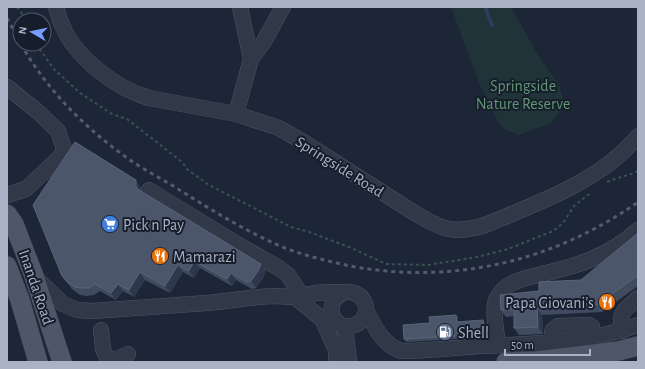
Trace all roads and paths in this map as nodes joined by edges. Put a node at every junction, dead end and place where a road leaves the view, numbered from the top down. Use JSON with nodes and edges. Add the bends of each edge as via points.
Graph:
{"nodes":[{"id":1,"x":56,"y":7,"type":"edge"},
{"id":2,"x":240,"y":7,"type":"edge"},
{"id":3,"x":283,"y":7,"type":"edge"},
{"id":4,"x":42,"y":52,"type":"edge"},
{"id":5,"x":251,"y":58,"type":"junction"},
{"id":6,"x":10,"y":95,"type":"edge"},
{"id":7,"x":236,"y":114,"type":"junction"},
{"id":8,"x":638,"y":136,"type":"edge"},
{"id":9,"x":638,"y":171,"type":"edge"},
{"id":10,"x":604,"y":184,"type":"dead end"},
{"id":11,"x":149,"y":190,"type":"dead end"},
{"id":12,"x":593,"y":190,"type":"dead end"},
{"id":13,"x":7,"y":195,"type":"edge"},
{"id":14,"x":7,"y":214,"type":"edge"},
{"id":15,"x":638,"y":230,"type":"edge"},
{"id":16,"x":7,"y":266,"type":"edge"},
{"id":17,"x":34,"y":276,"type":"junction"},
{"id":18,"x":344,"y":292,"type":"junction"},
{"id":19,"x":299,"y":297,"type":"junction"},
{"id":20,"x":638,"y":298,"type":"edge"},
{"id":21,"x":13,"y":300,"type":"edge"},
{"id":22,"x":366,"y":310,"type":"junction"},
{"id":23,"x":342,"y":323,"type":"junction"},
{"id":24,"x":638,"y":325,"type":"edge"},
{"id":25,"x":101,"y":330,"type":"dead end"},
{"id":26,"x":622,"y":331,"type":"junction"},
{"id":27,"x":379,"y":334,"type":"junction"},
{"id":28,"x":498,"y":345,"type":"junction"},
{"id":29,"x":638,"y":346,"type":"edge"},
{"id":30,"x":128,"y":354,"type":"dead end"},
{"id":31,"x":336,"y":356,"type":"edge"},
{"id":32,"x":565,"y":360,"type":"edge"},
{"id":33,"x":38,"y":362,"type":"edge"},
{"id":34,"x":62,"y":362,"type":"edge"},
{"id":35,"x":349,"y":362,"type":"edge"},
{"id":36,"x":506,"y":362,"type":"edge"}],
"edges":[{"from":1,"to":7,"type":"street","name":"Springside Road","via":[[62,25],[77,48],[97,69],[121,87],[149,98]]},
{"from":2,"to":5,"type":"street"},
{"from":3,"to":5,"type":"street","via":[[263,43]]},
{"from":4,"to":12,"type":"path","via":[[54,69],[80,93],[112,114],[127,119],[182,162],[188,170],[209,184],[291,227],[349,247],[386,264],[428,265],[508,249],[553,231],[563,223],[574,206]]},
{"from":5,"to":7,"type":"street"},
{"from":6,"to":13,"type":"street","via":[[37,112],[58,131],[64,144],[64,152],[26,189]]},
{"from":7,"to":8,"type":"street","name":"Springside Road","via":[[279,128],[423,218],[443,228],[454,230],[485,225],[558,194],[594,175],[619,156]]},
{"from":9,"to":10,"type":"path"},
{"from":11,"to":19,"type":"street","via":[[279,268],[288,275]]},
{"from":14,"to":17,"type":"main road","name":"Inanda Road","via":[[14,224]]},
{"from":15,"to":28,"type":"street","via":[[624,241],[591,259],[524,278],[503,291],[497,298],[495,307]]},
{"from":16,"to":21,"type":"main road","name":"Inanda Road"},
{"from":17,"to":19,"type":"street","via":[[63,304],[78,310],[183,305],[273,296]]},
{"from":17,"to":34,"type":"main road","name":"Inanda Road"},
{"from":18,"to":19,"type":"street"},
{"from":18,"to":22,"type":"street","via":[[353,292],[360,296],[365,302]]},
{"from":18,"to":23,"type":"street","via":[[334,300],[331,310]]},
{"from":19,"to":23,"type":"street"},
{"from":19,"to":31,"type":"street","via":[[322,319]]},
{"from":20,"to":26,"type":"street","via":[[622,312]]},
{"from":21,"to":33,"type":"main road","name":"Inanda Road"},
{"from":22,"to":23,"type":"street","via":[[365,316],[356,325]]},
{"from":22,"to":27,"type":"street"},
{"from":23,"to":27,"type":"street"},
{"from":23,"to":31,"type":"street"},
{"from":23,"to":35,"type":"street"},
{"from":24,"to":26,"type":"street"},
{"from":25,"to":30,"type":"street","via":[[103,349],[107,358],[115,360]]},
{"from":26,"to":28,"type":"street","via":[[593,338]]},
{"from":27,"to":28,"type":"street","via":[[393,348],[401,351]]},
{"from":29,"to":32,"type":"main road"},
{"from":32,"to":36,"type":"main road"}]}
